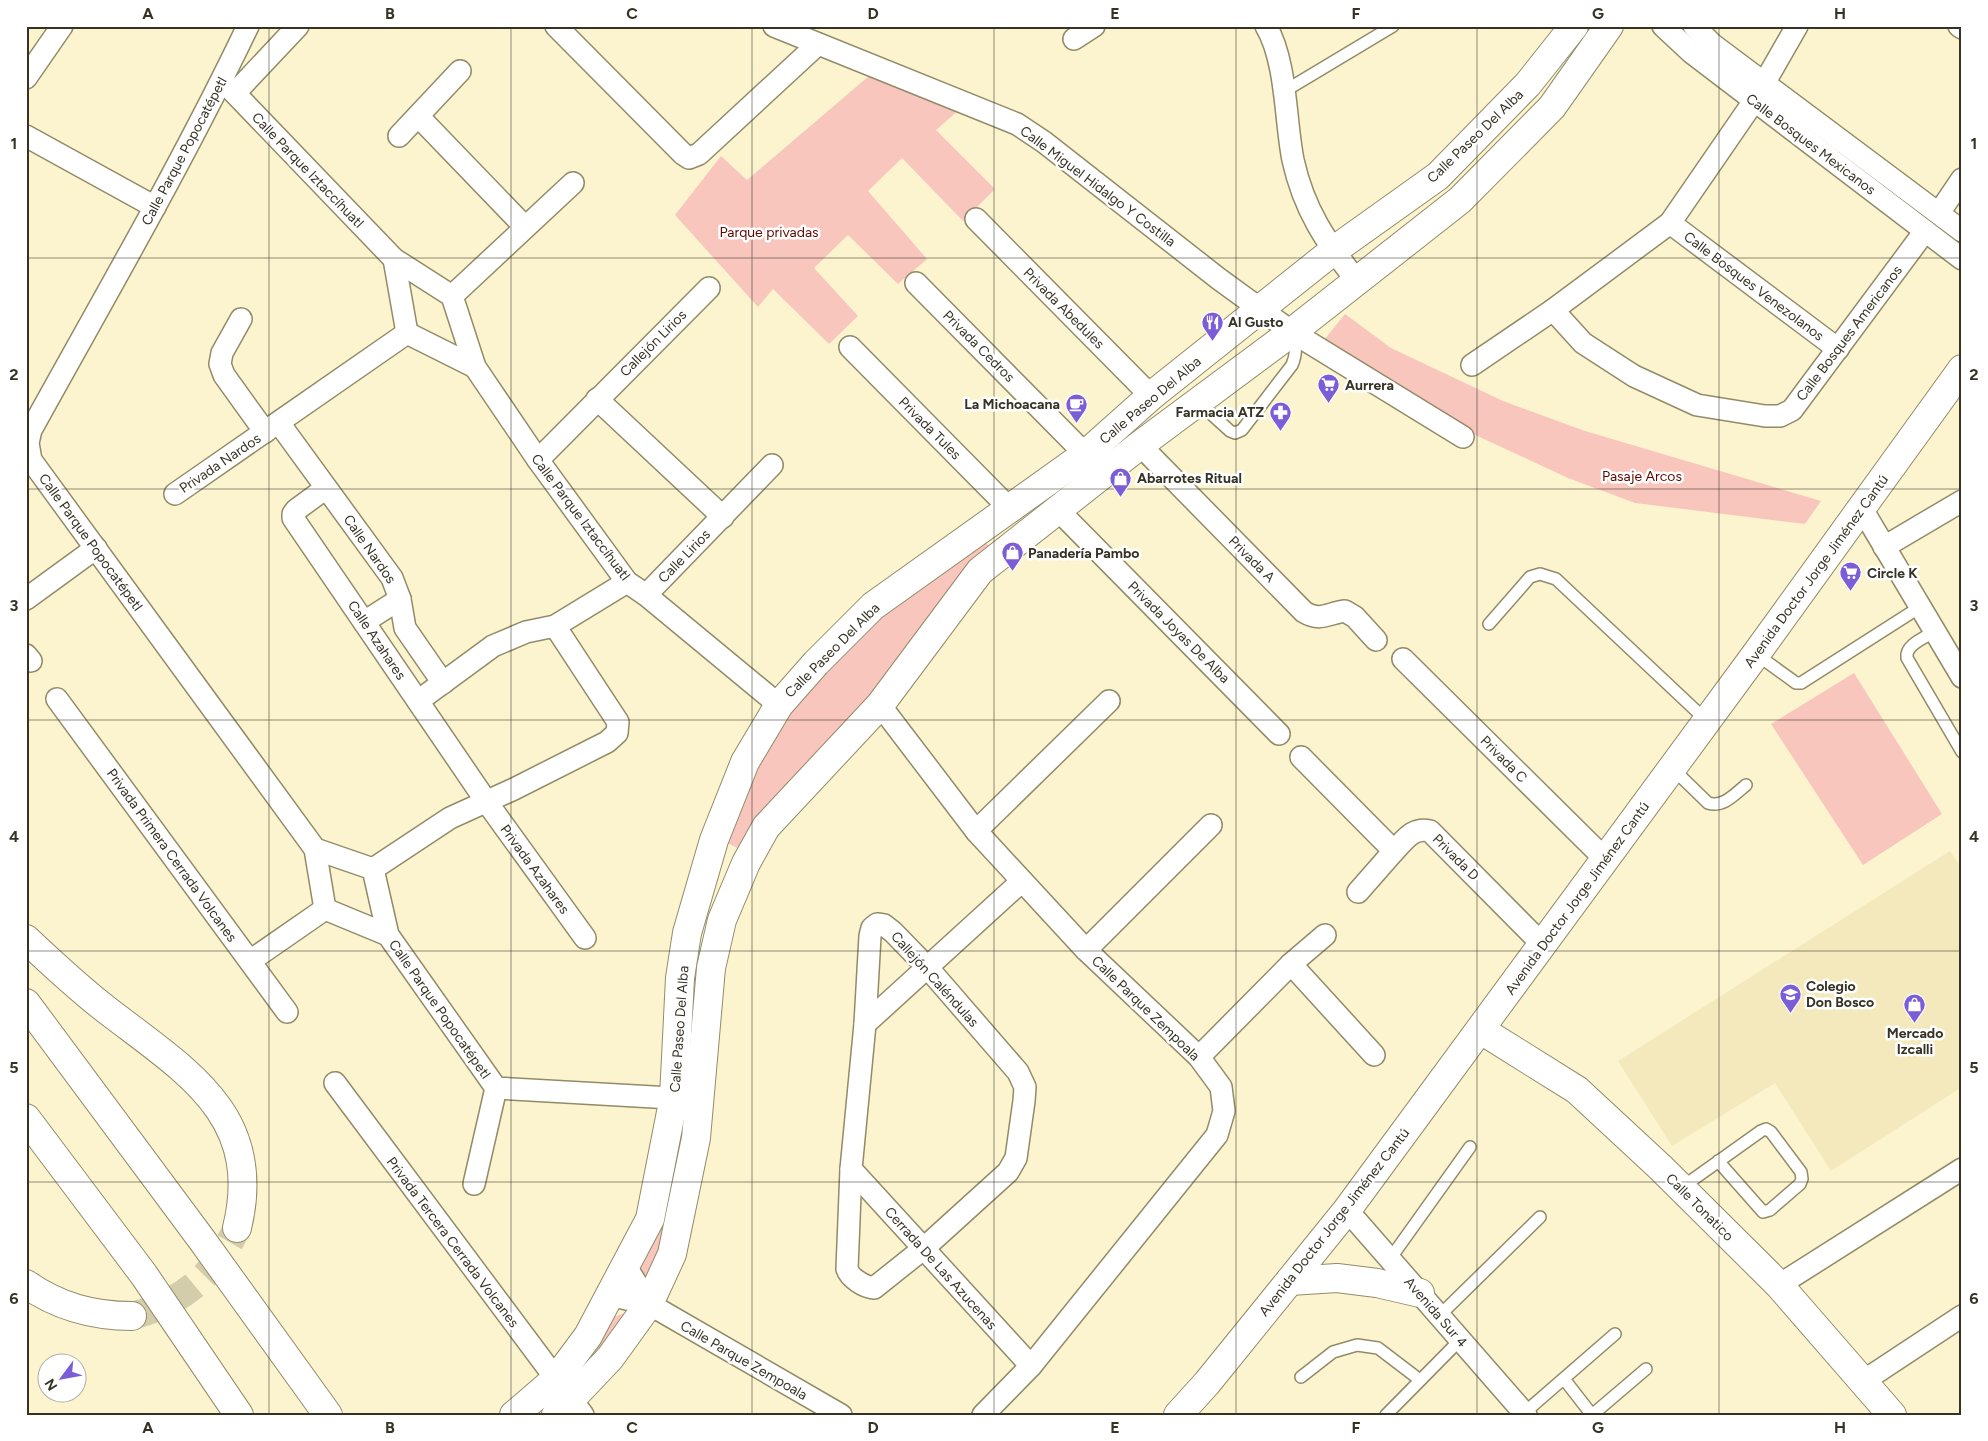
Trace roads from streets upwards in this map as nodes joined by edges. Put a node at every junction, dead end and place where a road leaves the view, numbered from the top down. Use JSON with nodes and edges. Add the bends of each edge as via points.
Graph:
{"nodes":[{"id":1,"x":62,"y":26,"type":"edge"},
{"id":2,"x":248,"y":26,"type":"edge"},
{"id":3,"x":298,"y":26,"type":"edge"},
{"id":4,"x":556,"y":26,"type":"edge"},
{"id":5,"x":774,"y":26,"type":"edge"},
{"id":6,"x":1094,"y":26,"type":"edge"},
{"id":7,"x":1266,"y":26,"type":"edge"},
{"id":8,"x":1574,"y":26,"type":"edge"},
{"id":9,"x":1609,"y":26,"type":"edge"},
{"id":10,"x":1663,"y":26,"type":"edge"},
{"id":11,"x":1694,"y":26,"type":"edge"},
{"id":12,"x":1797,"y":26,"type":"edge"},
{"id":13,"x":1074,"y":39,"type":"dead end"},
{"id":14,"x":818,"y":44,"type":"junction"},
{"id":15,"x":460,"y":71,"type":"dead end"},
{"id":16,"x":26,"y":78,"type":"edge"},
{"id":17,"x":1766,"y":82,"type":"junction"},
{"id":18,"x":228,"y":87,"type":"junction"},
{"id":19,"x":1754,"y":101,"type":"junction"},
{"id":20,"x":418,"y":116,"type":"junction"},
{"id":21,"x":26,"y":136,"type":"edge"},
{"id":22,"x":399,"y":136,"type":"dead end"},
{"id":23,"x":1962,"y":179,"type":"edge"},
{"id":24,"x":573,"y":183,"type":"dead end"},
{"id":25,"x":154,"y":207,"type":"junction"},
{"id":26,"x":1938,"y":213,"type":"junction"},
{"id":27,"x":976,"y":219,"type":"dead end"},
{"id":28,"x":1670,"y":223,"type":"junction"},
{"id":29,"x":525,"y":227,"type":"junction"},
{"id":30,"x":1925,"y":231,"type":"junction"},
{"id":31,"x":1962,"y":231,"type":"edge"},
{"id":32,"x":1334,"y":251,"type":"junction"},
{"id":33,"x":394,"y":259,"type":"junction"},
{"id":34,"x":1962,"y":259,"type":"edge"},
{"id":35,"x":1357,"y":281,"type":"junction"},
{"id":36,"x":916,"y":283,"type":"dead end"},
{"id":37,"x":708,"y":288,"type":"dead end"},
{"id":38,"x":452,"y":296,"type":"junction"},
{"id":39,"x":1261,"y":309,"type":"junction"},
{"id":40,"x":1553,"y":310,"type":"junction"},
{"id":41,"x":241,"y":319,"type":"dead end"},
{"id":42,"x":461,"y":325,"type":"junction"},
{"id":43,"x":1292,"y":332,"type":"junction"},
{"id":44,"x":407,"y":333,"type":"junction"},
{"id":45,"x":430,"y":344,"type":"junction"},
{"id":46,"x":850,"y":347,"type":"dead end"},
{"id":47,"x":1838,"y":349,"type":"junction"},
{"id":48,"x":1472,"y":365,"type":"dead end"},
{"id":49,"x":475,"y":367,"type":"junction"},
{"id":50,"x":1962,"y":369,"type":"edge"},
{"id":51,"x":1152,"y":396,"type":"junction"},
{"id":52,"x":597,"y":399,"type":"junction"},
{"id":53,"x":272,"y":428,"type":"junction"},
{"id":54,"x":1463,"y":437,"type":"dead end"},
{"id":55,"x":1140,"y":445,"type":"junction"},
{"id":56,"x":1086,"y":454,"type":"junction"},
{"id":57,"x":538,"y":460,"type":"junction"},
{"id":58,"x":772,"y":466,"type":"dead end"},
{"id":59,"x":1104,"y":474,"type":"junction"},
{"id":60,"x":326,"y":488,"type":"junction"},
{"id":61,"x":175,"y":494,"type":"dead end"},
{"id":62,"x":1962,"y":501,"type":"edge"},
{"id":63,"x":1010,"y":509,"type":"junction"},
{"id":64,"x":1057,"y":509,"type":"junction"},
{"id":65,"x":1862,"y":509,"type":"junction"},
{"id":66,"x":723,"y":516,"type":"junction"},
{"id":67,"x":1884,"y":547,"type":"junction"},
{"id":68,"x":96,"y":548,"type":"junction"},
{"id":69,"x":627,"y":582,"type":"junction"},
{"id":70,"x":646,"y":595,"type":"junction"},
{"id":71,"x":26,"y":599,"type":"edge"},
{"id":72,"x":400,"y":599,"type":"junction"},
{"id":73,"x":364,"y":622,"type":"junction"},
{"id":74,"x":555,"y":626,"type":"junction"},
{"id":75,"x":1376,"y":640,"type":"dead end"},
{"id":76,"x":1403,"y":659,"type":"dead end"},
{"id":77,"x":1962,"y":678,"type":"edge"},
{"id":78,"x":443,"y":683,"type":"junction"},
{"id":79,"x":57,"y":699,"type":"dead end"},
{"id":80,"x":418,"y":700,"type":"junction"},
{"id":81,"x":1109,"y":701,"type":"dead end"},
{"id":82,"x":779,"y":705,"type":"junction"},
{"id":83,"x":880,"y":705,"type":"junction"},
{"id":84,"x":1279,"y":734,"type":"dead end"},
{"id":85,"x":1301,"y":757,"type":"dead end"},
{"id":86,"x":486,"y":801,"type":"junction"},
{"id":87,"x":1211,"y":825,"type":"dead end"},
{"id":88,"x":976,"y":831,"type":"junction"},
{"id":89,"x":714,"y":840,"type":"junction"},
{"id":90,"x":315,"y":849,"type":"junction"},
{"id":91,"x":1394,"y":851,"type":"junction"},
{"id":92,"x":1605,"y":859,"type":"junction"},
{"id":93,"x":746,"y":864,"type":"junction"},
{"id":94,"x":373,"y":869,"type":"junction"},
{"id":95,"x":1022,"y":881,"type":"junction"},
{"id":96,"x":1358,"y":892,"type":"dead end"},
{"id":97,"x":325,"y":909,"type":"junction"},
{"id":98,"x":388,"y":935,"type":"junction"},
{"id":99,"x":1325,"y":935,"type":"dead end"},
{"id":100,"x":584,"y":938,"type":"dead end"},
{"id":101,"x":26,"y":939,"type":"edge"},
{"id":102,"x":1543,"y":945,"type":"junction"},
{"id":103,"x":1086,"y":950,"type":"junction"},
{"id":104,"x":250,"y":961,"type":"junction"},
{"id":105,"x":1291,"y":964,"type":"junction"},
{"id":106,"x":927,"y":967,"type":"junction"},
{"id":107,"x":26,"y":1003,"type":"edge"},
{"id":108,"x":287,"y":1012,"type":"dead end"},
{"id":109,"x":865,"y":1024,"type":"junction"},
{"id":110,"x":1481,"y":1030,"type":"junction"},
{"id":111,"x":1374,"y":1055,"type":"dead end"},
{"id":112,"x":1199,"y":1057,"type":"junction"},
{"id":113,"x":336,"y":1083,"type":"dead end"},
{"id":114,"x":496,"y":1088,"type":"junction"},
{"id":115,"x":687,"y":1099,"type":"junction"},
{"id":116,"x":26,"y":1118,"type":"edge"},
{"id":117,"x":852,"y":1169,"type":"junction"},
{"id":118,"x":1962,"y":1169,"type":"edge"},
{"id":119,"x":474,"y":1184,"type":"dead end"},
{"id":120,"x":1347,"y":1210,"type":"junction"},
{"id":121,"x":237,"y":1228,"type":"tunnel mouth"},
{"id":122,"x":923,"y":1249,"type":"junction"},
{"id":123,"x":625,"y":1265,"type":"junction"},
{"id":124,"x":1290,"y":1281,"type":"junction"},
{"id":125,"x":26,"y":1284,"type":"edge"},
{"id":126,"x":1779,"y":1285,"type":"junction"},
{"id":127,"x":1420,"y":1293,"type":"junction"},
{"id":128,"x":609,"y":1295,"type":"junction"},
{"id":129,"x":648,"y":1304,"type":"junction"},
{"id":130,"x":132,"y":1316,"type":"tunnel mouth"},
{"id":131,"x":1962,"y":1316,"type":"edge"},
{"id":132,"x":1031,"y":1366,"type":"junction"},
{"id":133,"x":556,"y":1379,"type":"junction"},
{"id":134,"x":1862,"y":1382,"type":"junction"},
{"id":135,"x":818,"y":1409,"type":"edge"},
{"id":136,"x":570,"y":1410,"type":"edge"},
{"id":137,"x":1525,"y":1414,"type":"edge"},
{"id":138,"x":239,"y":1415,"type":"edge"},
{"id":139,"x":328,"y":1415,"type":"edge"},
{"id":140,"x":514,"y":1415,"type":"edge"},
{"id":141,"x":841,"y":1415,"type":"edge"},
{"id":142,"x":983,"y":1415,"type":"edge"},
{"id":143,"x":1178,"y":1415,"type":"edge"},
{"id":144,"x":1892,"y":1415,"type":"edge"}],
"edges":[{"from":1,"to":16,"type":"street"},
{"from":2,"to":18,"type":"street","name":"Calle Parque Popocatépetl"},
{"from":3,"to":18,"type":"street"},
{"from":4,"to":14,"type":"street","via":[[690,158],[699,154]]},
{"from":5,"to":14,"type":"street","name":"Calle Miguel Hidalgo Y Costilla"},
{"from":6,"to":13,"type":"street"},
{"from":7,"to":32,"type":"street","via":[[1280,64],[1294,162],[1311,216]]},
{"from":8,"to":32,"type":"main road","name":"Calle Paseo Del Alba","via":[[1528,84],[1438,176]]},
{"from":9,"to":35,"type":"main road","name":"Calle Paseo Del Alba","via":[[1546,114],[1460,200]]},
{"from":10,"to":19,"type":"street","name":"Calle Bosques Mexicanos"},
{"from":11,"to":17,"type":"street","name":"Calle Bosques Mexicanos","via":[[1712,44]]},
{"from":12,"to":17,"type":"street"},
{"from":14,"to":39,"type":"street","name":"Calle Miguel Hidalgo Y Costilla","via":[[1017,124]]},
{"from":15,"to":20,"type":"street"},
{"from":17,"to":19,"type":"street"},
{"from":17,"to":26,"type":"street","name":"Calle Bosques Mexicanos"},
{"from":18,"to":25,"type":"street","name":"Calle Parque Popocatépetl"},
{"from":18,"to":33,"type":"street","name":"Calle Parque Iztaccíhuatl"},
{"from":19,"to":28,"type":"street"},
{"from":19,"to":30,"type":"street","name":"Calle Bosques Mexicanos"},
{"from":20,"to":22,"type":"street"},
{"from":20,"to":29,"type":"street"},
{"from":21,"to":25,"type":"street"},
{"from":23,"to":26,"type":"street"},
{"from":24,"to":29,"type":"street"},
{"from":25,"to":68,"type":"street","name":"Calle Parque Popocatépetl","via":[[32,430],[28,443],[31,460]]},
{"from":26,"to":31,"type":"street","name":"Calle Bosques Mexicanos"},
{"from":27,"to":51,"type":"street","name":"Privada Abedules"},
{"from":28,"to":40,"type":"street"},
{"from":28,"to":47,"type":"street","name":"Calle Bosques Venezolanos"},
{"from":29,"to":38,"type":"street"},
{"from":30,"to":34,"type":"street","name":"Calle Bosques Mexicanos"},
{"from":30,"to":47,"type":"street","name":"Calle Bosques Americanos"},
{"from":32,"to":35,"type":"street"},
{"from":32,"to":39,"type":"main road","name":"Calle Paseo Del Alba"},
{"from":33,"to":38,"type":"street","name":"Calle Parque Iztaccíhuatl"},
{"from":33,"to":44,"type":"street"},
{"from":35,"to":43,"type":"main road","name":"Calle Paseo Del Alba"},
{"from":36,"to":56,"type":"street","name":"Privada Cedros"},
{"from":37,"to":52,"type":"street","name":"Callejón Lirios"},
{"from":38,"to":42,"type":"street","name":"Calle Parque Iztaccíhuatl"},
{"from":39,"to":43,"type":"street","name":"Calle Miguel Hidalgo Y Costilla"},
{"from":39,"to":51,"type":"main road","name":"Calle Paseo Del Alba"},
{"from":40,"to":47,"type":"street","name":"Calle Bosques Americanos","via":[[1583,343],[1634,376],[1697,404],[1765,416],[1780,416],[1792,410]]},
{"from":40,"to":48,"type":"street"},
{"from":41,"to":53,"type":"street","name":"Privada Nardos","via":[[222,353],[220,364],[224,375]]},
{"from":42,"to":45,"type":"street","via":[[442,341]]},
{"from":42,"to":49,"type":"street","name":"Calle Parque Iztaccíhuatl"},
{"from":43,"to":54,"type":"street","name":"Calle Miguel Hidalgo Y Costilla"},
{"from":43,"to":55,"type":"main road","name":"Calle Paseo Del Alba"},
{"from":44,"to":45,"type":"street","name":"Calle Parque Iztaccíhuatl"},
{"from":44,"to":53,"type":"street"},
{"from":45,"to":49,"type":"street","name":"Calle Parque Iztaccíhuatl"},
{"from":46,"to":63,"type":"street","name":"Privada Tules"},
{"from":49,"to":57,"type":"street","name":"Calle Parque Iztaccíhuatl"},
{"from":50,"to":65,"type":"main road","name":"Avenida Doctor Jorge Jiménez Cantú"},
{"from":51,"to":56,"type":"main road","name":"Calle Paseo Del Alba"},
{"from":52,"to":57,"type":"street"},
{"from":52,"to":66,"type":"street"},
{"from":53,"to":60,"type":"street","name":"Calle Nardos"},
{"from":53,"to":61,"type":"street","name":"Privada Nardos"},
{"from":55,"to":59,"type":"main road","name":"Calle Paseo Del Alba"},
{"from":55,"to":75,"type":"street","name":"Privada A","via":[[1304,612],[1313,617],[1346,612],[1355,616]]},
{"from":56,"to":59,"type":"street","name":"Privada Cedros"},
{"from":56,"to":63,"type":"main road","name":"Calle Paseo Del Alba"},
{"from":57,"to":69,"type":"street","name":"Calle Parque Iztaccíhuatl"},
{"from":58,"to":66,"type":"street"},
{"from":59,"to":64,"type":"main road","name":"Calle Paseo Del Alba"},
{"from":60,"to":72,"type":"street","name":"Calle Nardos","via":[[392,578]]},
{"from":60,"to":73,"type":"street","name":"Calle Azahares","via":[[296,510],[293,518]]},
{"from":62,"to":67,"type":"street"},
{"from":63,"to":82,"type":"main road","name":"Calle Paseo Del Alba","via":[[873,606]]},
{"from":64,"to":83,"type":"main road","name":"Calle Paseo Del Alba","via":[[980,571]]},
{"from":64,"to":84,"type":"street","name":"Privada Joyas De Alba"},
{"from":65,"to":67,"type":"street"},
{"from":65,"to":92,"type":"main road","name":"Avenida Doctor Jorge Jiménez Cantú"},
{"from":66,"to":70,"type":"street","name":"Calle Lirios"},
{"from":67,"to":77,"type":"street"},
{"from":68,"to":71,"type":"street"},
{"from":68,"to":90,"type":"street","name":"Calle Parque Popocatépetl"},
{"from":69,"to":70,"type":"street","name":"Calle Parque Iztaccíhuatl"},
{"from":69,"to":74,"type":"street"},
{"from":70,"to":82,"type":"street","name":"Calle Parque Iztaccíhuatl"},
{"from":72,"to":73,"type":"street"},
{"from":72,"to":78,"type":"street","name":"Calle Nardos","via":[[405,628]]},
{"from":73,"to":80,"type":"street","name":"Calle Azahares"},
{"from":74,"to":78,"type":"street","via":[[526,632],[493,646]]},
{"from":74,"to":86,"type":"street","via":[[618,722],[617,732],[607,742]]},
{"from":76,"to":92,"type":"street","name":"Privada C"},
{"from":78,"to":80,"type":"street"},
{"from":79,"to":104,"type":"street","name":"Privada Primera Cerrada Volcanes"},
{"from":80,"to":86,"type":"street","name":"Calle Azahares"},
{"from":81,"to":88,"type":"street"},
{"from":82,"to":89,"type":"main road","name":"Calle Paseo Del Alba","via":[[745,762]]},
{"from":83,"to":88,"type":"street","name":"Calle Parque Zempoala"},
{"from":83,"to":93,"type":"main road","name":"Calle Paseo Del Alba","via":[[766,827]]},
{"from":85,"to":91,"type":"street"},
{"from":86,"to":94,"type":"street","via":[[450,818]]},
{"from":86,"to":100,"type":"street","name":"Privada Azahares"},
{"from":87,"to":103,"type":"street"},
{"from":88,"to":95,"type":"street","name":"Calle Parque Zempoala"},
{"from":89,"to":93,"type":"main road","via":[[720,856],[726,861]]},
{"from":89,"to":115,"type":"main road","name":"Calle Paseo Del Alba","via":[[687,933],[680,978]]},
{"from":90,"to":94,"type":"street"},
{"from":90,"to":97,"type":"street","name":"Calle Parque Popocatépetl"},
{"from":91,"to":96,"type":"street"},
{"from":91,"to":102,"type":"street","name":"Privada D","via":[[1412,833],[1421,829],[1430,831]]},
{"from":92,"to":102,"type":"main road","name":"Avenida Doctor Jorge Jiménez Cantú"},
{"from":93,"to":115,"type":"main road","name":"Calle Paseo Del Alba","via":[[716,940]]},
{"from":94,"to":98,"type":"street","name":"Calle Parque Popocatépetl"},
{"from":95,"to":103,"type":"street","name":"Calle Parque Zempoala"},
{"from":95,"to":106,"type":"street"},
{"from":97,"to":98,"type":"street","name":"Calle Parque Popocatépetl"},
{"from":97,"to":104,"type":"street"},
{"from":98,"to":114,"type":"street","name":"Calle Parque Popocatépetl"},
{"from":99,"to":105,"type":"street"},
{"from":101,"to":121,"type":"main road","via":[[71,982],[189,1073],[217,1104],[240,1157],[243,1193]]},
{"from":102,"to":110,"type":"main road","name":"Avenida Doctor Jorge Jiménez Cantú"},
{"from":103,"to":112,"type":"street","name":"Calle Parque Zempoala"},
{"from":104,"to":108,"type":"street","name":"Privada Primera Cerrada Volcanes"},
{"from":105,"to":111,"type":"street"},
{"from":105,"to":112,"type":"street"},
{"from":106,"to":109,"type":"street"},
{"from":106,"to":109,"type":"street","name":"Callejón Caléndulas","via":[[884,925],[877,924],[872,928]]},
{"from":106,"to":122,"type":"street","name":"Callejón Caléndulas","via":[[1018,1072],[1024,1087],[1013,1166]]},
{"from":107,"to":139,"type":"main road"},
{"from":109,"to":117,"type":"street","name":"Callejón Caléndulas"},
{"from":110,"to":120,"type":"main road","name":"Avenida Doctor Jorge Jiménez Cantú"},
{"from":110,"to":126,"type":"main road","name":"Calle Tonatico","via":[[1577,1090]]},
{"from":112,"to":132,"type":"street","name":"Calle Parque Zempoala","via":[[1221,1087],[1224,1112],[1217,1135]]},
{"from":113,"to":133,"type":"street","name":"Privada Tercera Cerrada Volcanes"},
{"from":114,"to":115,"type":"street","name":"Calle Parque Popocatépetl"},
{"from":114,"to":119,"type":"street"},
{"from":115,"to":123,"type":"main road","name":"Calle Paseo Del Alba","via":[[650,1219]]},
{"from":115,"to":129,"type":"main road","name":"Calle Paseo Del Alba","via":[[696,1138],[672,1254]]},
{"from":116,"to":138,"type":"main road","via":[[144,1275]]},
{"from":117,"to":122,"type":"street","name":"Cerrada De Las Azucenas"},
{"from":117,"to":122,"type":"street","name":"Callejón Caléndulas","via":[[849,1274],[874,1288]]},
{"from":118,"to":126,"type":"street"},
{"from":120,"to":124,"type":"main road","name":"Avenida Doctor Jorge Jiménez Cantú"},
{"from":120,"to":127,"type":"street","name":"Avenida Sur 4"},
{"from":122,"to":132,"type":"street","name":"Cerrada De Las Azucenas"},
{"from":123,"to":128,"type":"main road","name":"Calle Paseo Del Alba"},
{"from":123,"to":129,"type":"street","name":"Calle Parque Zempoala"},
{"from":124,"to":127,"type":"main road","via":[[1337,1278]]},
{"from":124,"to":143,"type":"main road","name":"Avenida Doctor Jorge Jiménez Cantú"},
{"from":125,"to":130,"type":"main road","via":[[73,1309]]},
{"from":126,"to":134,"type":"main road","name":"Calle Tonatico"},
{"from":127,"to":137,"type":"street","name":"Avenida Sur 4"},
{"from":128,"to":129,"type":"street","name":"Calle Parque Zempoala"},
{"from":128,"to":133,"type":"main road","name":"Calle Paseo Del Alba","via":[[588,1336]]},
{"from":129,"to":135,"type":"street","name":"Calle Parque Zempoala"},
{"from":129,"to":136,"type":"main road","name":"Calle Paseo Del Alba"},
{"from":131,"to":134,"type":"street"},
{"from":132,"to":142,"type":"street","name":"Calle Parque Zempoala"},
{"from":133,"to":136,"type":"street","name":"Privada Tercera Cerrada Volcanes"},
{"from":133,"to":140,"type":"main road","name":"Calle Paseo Del Alba"},
{"from":134,"to":144,"type":"main road","name":"Calle Tonatico"},
{"from":135,"to":141,"type":"street","name":"Calle Parque Zempoala"}]}
